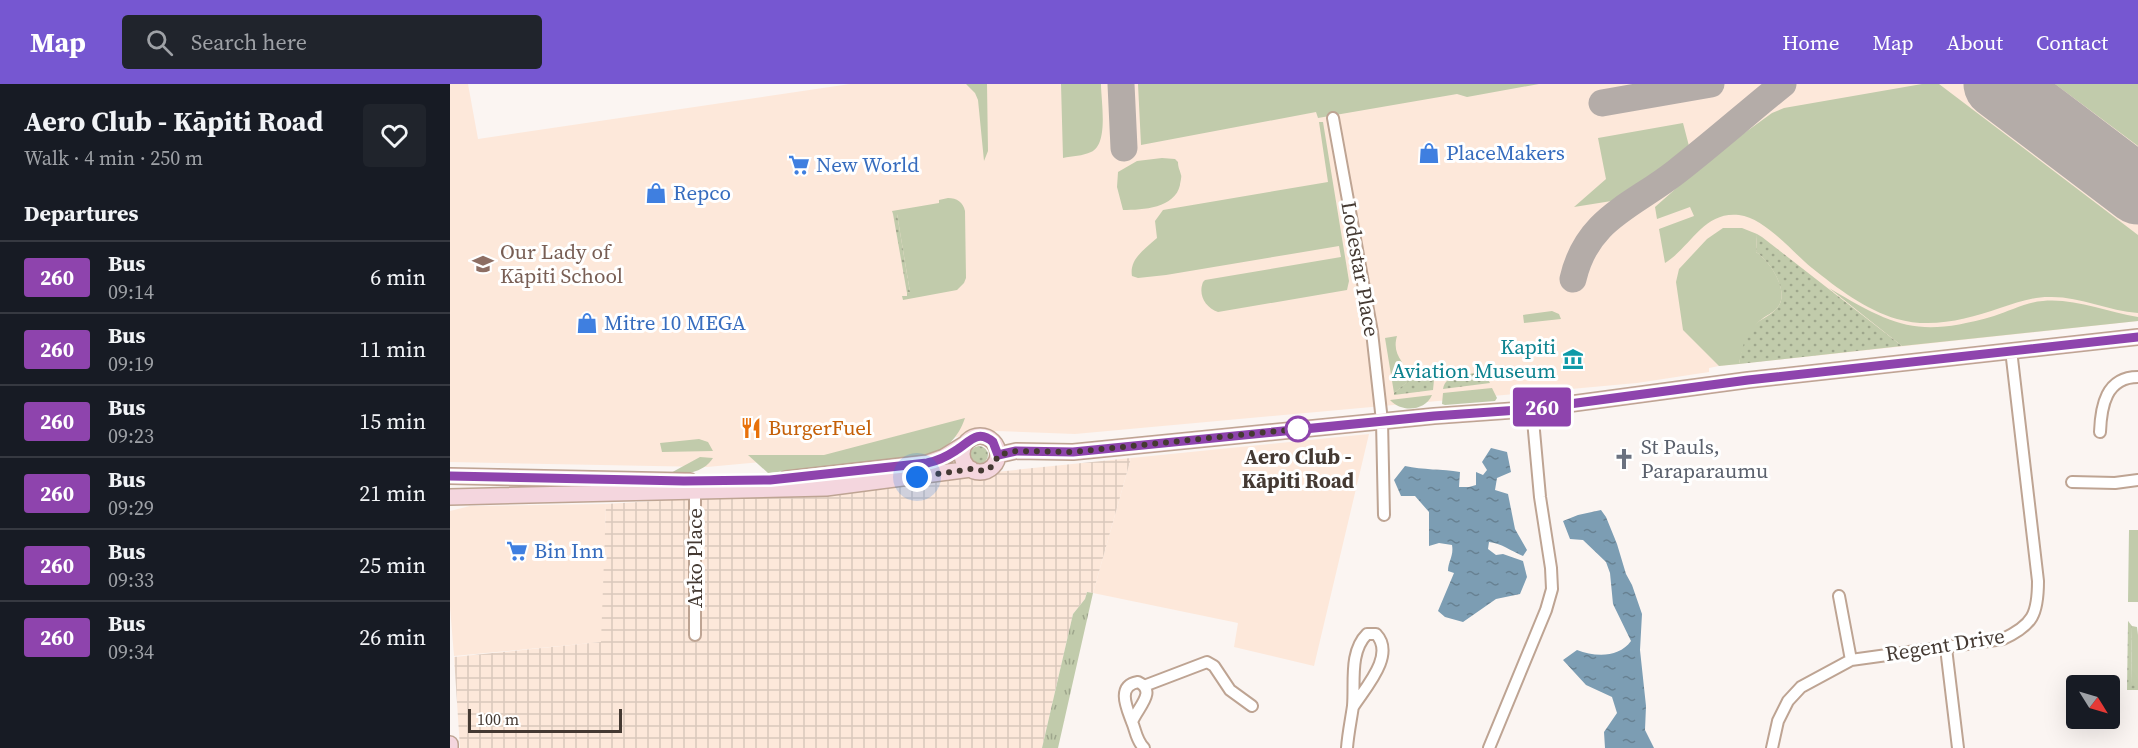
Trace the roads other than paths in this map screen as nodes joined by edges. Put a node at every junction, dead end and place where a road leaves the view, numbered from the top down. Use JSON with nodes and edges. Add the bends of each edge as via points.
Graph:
{"nodes":[{"id":1,"x":1333,"y":118,"type":"dead end"},
{"id":2,"x":2138,"y":337,"type":"edge"},
{"id":3,"x":2011,"y":350,"type":"junction"},
{"id":4,"x":2138,"y":377,"type":"edge"},
{"id":5,"x":1532,"y":409,"type":"junction"},
{"id":6,"x":1382,"y":421,"type":"junction"},
{"id":7,"x":2100,"y":432,"type":"dead end"},
{"id":8,"x":965,"y":444,"type":"junction"},
{"id":9,"x":998,"y":455,"type":"junction"},
{"id":10,"x":971,"y":469,"type":"junction"},
{"id":11,"x":450,"y":476,"type":"edge"},
{"id":12,"x":806,"y":477,"type":"junction"},
{"id":13,"x":2138,"y":480,"type":"edge"},
{"id":14,"x":2072,"y":482,"type":"dead end"},
{"id":15,"x":695,"y":486,"type":"junction"},
{"id":16,"x":826,"y":488,"type":"junction"},
{"id":17,"x":450,"y":497,"type":"edge"},
{"id":18,"x":1384,"y":515,"type":"dead end"},
{"id":19,"x":1839,"y":596,"type":"dead end"},
{"id":20,"x":695,"y":635,"type":"dead end"},
{"id":21,"x":1946,"y":648,"type":"junction"},
{"id":22,"x":1851,"y":660,"type":"junction"},
{"id":23,"x":1144,"y":686,"type":"junction"},
{"id":24,"x":1252,"y":706,"type":"dead end"},
{"id":25,"x":1353,"y":707,"type":"junction"},
{"id":26,"x":1132,"y":722,"type":"junction"},
{"id":27,"x":1144,"y":748,"type":"edge"},
{"id":28,"x":1347,"y":748,"type":"edge"},
{"id":29,"x":1489,"y":748,"type":"edge"},
{"id":30,"x":1772,"y":748,"type":"edge"},
{"id":31,"x":1958,"y":748,"type":"edge"}],
"edges":[{"from":1,"to":6,"type":"street","name":"Lodestar Place","via":[[1366,293]]},
{"from":2,"to":3,"type":"main road"},
{"from":3,"to":5,"type":"main road"},
{"from":3,"to":21,"type":"street","name":"Regent Drive","via":[[2038,581],[2036,605],[2022,630],[2003,639]]},
{"from":4,"to":7,"type":"street","via":[[2118,382],[2107,394],[2101,408]]},
{"from":5,"to":6,"type":"main road"},
{"from":5,"to":29,"type":"street","via":[[1552,589]]},
{"from":6,"to":9,"type":"main road","via":[[1073,452],[1016,451]]},
{"from":6,"to":18,"type":"street","name":"Lodestar Place"},
{"from":8,"to":9,"type":"main road","via":[[985,436],[993,442]]},
{"from":8,"to":10,"type":"main road","via":[[963,458]]},
{"from":8,"to":12,"type":"main road","via":[[927,463]]},
{"from":9,"to":10,"type":"main road","via":[[988,470]]},
{"from":10,"to":16,"type":"main road"},
{"from":11,"to":15,"type":"main road"},
{"from":12,"to":15,"type":"main road"},
{"from":12,"to":16,"type":"main road"},
{"from":13,"to":14,"type":"street"},
{"from":15,"to":16,"type":"main road"},
{"from":15,"to":17,"type":"main road"},
{"from":15,"to":20,"type":"street","name":"Arko Place"},
{"from":19,"to":22,"type":"street"},
{"from":21,"to":22,"type":"street","name":"Regent Drive"},
{"from":21,"to":31,"type":"street"},
{"from":22,"to":30,"type":"street","name":"Regent Drive","via":[[1801,687],[1788,701],[1778,721]]},
{"from":23,"to":24,"type":"street","via":[[1207,662],[1230,690]]},
{"from":23,"to":26,"type":"street","via":[[1148,695]]},
{"from":23,"to":26,"type":"street","via":[[1134,683],[1126,690],[1125,705]]},
{"from":25,"to":25,"type":"street","via":[[1383,658],[1383,643],[1376,634],[1367,634],[1360,641]]},
{"from":25,"to":28,"type":"street"},
{"from":26,"to":27,"type":"street"}]}
